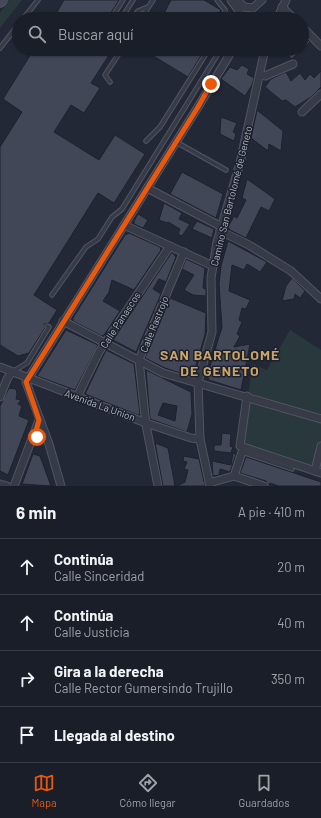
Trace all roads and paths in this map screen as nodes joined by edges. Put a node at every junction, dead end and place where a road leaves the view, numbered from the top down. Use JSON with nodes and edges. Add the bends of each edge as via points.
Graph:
{"nodes":[{"id":1,"x":38,"y":0,"type":"edge"},
{"id":2,"x":123,"y":0,"type":"edge"},
{"id":3,"x":133,"y":0,"type":"edge"},
{"id":4,"x":153,"y":0,"type":"edge"},
{"id":5,"x":218,"y":0,"type":"edge"},
{"id":6,"x":231,"y":0,"type":"edge"},
{"id":7,"x":237,"y":0,"type":"edge"},
{"id":8,"x":262,"y":0,"type":"edge"},
{"id":9,"x":286,"y":0,"type":"edge"},
{"id":10,"x":148,"y":7,"type":"junction"},
{"id":11,"x":282,"y":8,"type":"junction"},
{"id":12,"x":29,"y":12,"type":"edge"},
{"id":13,"x":115,"y":12,"type":"edge"},
{"id":14,"x":125,"y":12,"type":"edge"},
{"id":15,"x":137,"y":12,"type":"edge"},
{"id":16,"x":145,"y":12,"type":"edge"},
{"id":17,"x":225,"y":12,"type":"edge"},
{"id":18,"x":244,"y":12,"type":"edge"},
{"id":19,"x":246,"y":12,"type":"edge"},
{"id":20,"x":250,"y":12,"type":"edge"},
{"id":21,"x":280,"y":12,"type":"edge"},
{"id":22,"x":286,"y":12,"type":"edge"},
{"id":23,"x":12,"y":33,"type":"edge"},
{"id":24,"x":309,"y":34,"type":"edge"},
{"id":25,"x":321,"y":46,"type":"edge"},
{"id":26,"x":0,"y":48,"type":"edge"},
{"id":27,"x":117,"y":56,"type":"edge"},
{"id":28,"x":205,"y":56,"type":"edge"},
{"id":29,"x":217,"y":56,"type":"edge"},
{"id":30,"x":229,"y":56,"type":"edge"},
{"id":31,"x":264,"y":56,"type":"edge"},
{"id":32,"x":293,"y":64,"type":"dead end"},
{"id":33,"x":261,"y":75,"type":"junction"},
{"id":34,"x":110,"y":82,"type":"dead end"},
{"id":35,"x":321,"y":94,"type":"edge"},
{"id":36,"x":302,"y":112,"type":"dead end"},
{"id":37,"x":146,"y":141,"type":"dead end"},
{"id":38,"x":176,"y":142,"type":"junction"},
{"id":39,"x":226,"y":170,"type":"dead end"},
{"id":40,"x":147,"y":188,"type":"junction"},
{"id":41,"x":124,"y":225,"type":"junction"},
{"id":42,"x":221,"y":229,"type":"junction"},
{"id":43,"x":170,"y":246,"type":"junction"},
{"id":44,"x":184,"y":252,"type":"junction"},
{"id":45,"x":213,"y":266,"type":"junction"},
{"id":46,"x":52,"y":295,"type":"dead end"},
{"id":47,"x":321,"y":299,"type":"edge"},
{"id":48,"x":63,"y":321,"type":"junction"},
{"id":49,"x":47,"y":326,"type":"dead end"},
{"id":50,"x":105,"y":343,"type":"junction"},
{"id":51,"x":139,"y":360,"type":"junction"},
{"id":52,"x":0,"y":367,"type":"edge"},
{"id":53,"x":13,"y":372,"type":"junction"},
{"id":54,"x":27,"y":381,"type":"junction"},
{"id":55,"x":36,"y":381,"type":"junction"},
{"id":56,"x":198,"y":382,"type":"junction"},
{"id":57,"x":29,"y":392,"type":"junction"},
{"id":58,"x":247,"y":396,"type":"junction"},
{"id":59,"x":0,"y":397,"type":"edge"},
{"id":60,"x":77,"y":397,"type":"junction"},
{"id":61,"x":321,"y":419,"type":"edge"},
{"id":62,"x":39,"y":420,"type":"junction"},
{"id":63,"x":146,"y":423,"type":"junction"},
{"id":64,"x":34,"y":438,"type":"junction"},
{"id":65,"x":200,"y":440,"type":"junction"},
{"id":66,"x":49,"y":444,"type":"junction"},
{"id":67,"x":321,"y":446,"type":"edge"},
{"id":68,"x":242,"y":452,"type":"joint"},
{"id":69,"x":292,"y":469,"type":"dead end"},
{"id":70,"x":318,"y":472,"type":"edge"},
{"id":71,"x":234,"y":476,"type":"junction"},
{"id":72,"x":0,"y":484,"type":"edge"},
{"id":73,"x":210,"y":485,"type":"edge"},
{"id":74,"x":7,"y":486,"type":"edge"},
{"id":75,"x":14,"y":486,"type":"edge"},
{"id":76,"x":60,"y":486,"type":"edge"},
{"id":77,"x":158,"y":486,"type":"edge"},
{"id":78,"x":264,"y":486,"type":"edge"}],
"edges":[{"from":1,"to":12,"type":"lane"},
{"from":2,"to":13,"type":"lane"},
{"from":3,"to":14,"type":"lane"},
{"from":4,"to":10,"type":"lane"},
{"from":5,"to":17,"type":"lane"},
{"from":6,"to":18,"type":"street"},
{"from":7,"to":19,"type":"street"},
{"from":8,"to":20,"type":"street"},
{"from":9,"to":11,"type":"street"},
{"from":10,"to":15,"type":"lane"},
{"from":10,"to":16,"type":"lane"},
{"from":11,"to":21,"type":"street"},
{"from":11,"to":22,"type":"street"},
{"from":23,"to":26,"type":"lane"},
{"from":24,"to":25,"type":"street"},
{"from":27,"to":34,"type":"lane","via":[[105,75]]},
{"from":28,"to":37,"type":"lane","via":[[160,127]]},
{"from":29,"to":46,"type":"lane","via":[[122,209],[112,217],[98,239],[86,247]]},
{"from":30,"to":38,"type":"street"},
{"from":31,"to":33,"type":"street","name":"Camino San Bartolomé de Geneto"},
{"from":32,"to":33,"type":"street","via":[[265,76]]},
{"from":33,"to":42,"type":"street","name":"Camino San Bartolomé de Geneto"},
{"from":35,"to":36,"type":"street"},
{"from":38,"to":39,"type":"lane"},
{"from":38,"to":40,"type":"street"},
{"from":40,"to":41,"type":"street"},
{"from":40,"to":42,"type":"street"},
{"from":41,"to":43,"type":"street"},
{"from":41,"to":48,"type":"street"},
{"from":42,"to":45,"type":"street","name":"Camino San Bartolomé de Geneto"},
{"from":42,"to":47,"type":"street","via":[[291,271]]},
{"from":43,"to":44,"type":"street"},
{"from":43,"to":50,"type":"street","name":"Calle Panascos"},
{"from":44,"to":45,"type":"street"},
{"from":44,"to":51,"type":"street","name":"Calle Rastrojo"},
{"from":45,"to":56,"type":"street","name":"Camino San Bartolomé de Geneto","via":[[212,332]]},
{"from":48,"to":50,"type":"street"},
{"from":48,"to":54,"type":"street"},
{"from":49,"to":53,"type":"lane","via":[[50,327],[27,363]]},
{"from":50,"to":51,"type":"street"},
{"from":50,"to":60,"type":"street","name":"Calle Panascos"},
{"from":51,"to":56,"type":"street","via":[[163,372]]},
{"from":51,"to":63,"type":"street","name":"Calle Rastrojo"},
{"from":52,"to":53,"type":"street","name":"Avenida La Union"},
{"from":53,"to":54,"type":"street","name":"Avenida La Union"},
{"from":53,"to":59,"type":"street","via":[[7,379]]},
{"from":54,"to":55,"type":"street","name":"Avenida La Union"},
{"from":54,"to":57,"type":"street"},
{"from":55,"to":57,"type":"street","via":[[30,386]]},
{"from":55,"to":60,"type":"street","name":"Avenida La Union"},
{"from":56,"to":58,"type":"street"},
{"from":56,"to":65,"type":"street","name":"Camino San Bartolomé de Geneto"},
{"from":57,"to":62,"type":"street"},
{"from":58,"to":61,"type":"street"},
{"from":58,"to":70,"type":"street","via":[[240,446]]},
{"from":60,"to":63,"type":"street","name":"Avenida La Union"},
{"from":62,"to":64,"type":"street"},
{"from":62,"to":66,"type":"street"},
{"from":63,"to":65,"type":"street","name":"Avenida La Union"},
{"from":63,"to":77,"type":"street","name":"Calle Rastrojo"},
{"from":64,"to":66,"type":"street","via":[[42,438]]},
{"from":64,"to":75,"type":"street"},
{"from":65,"to":73,"type":"street","name":"Camino San Bartolomé de Geneto"},
{"from":66,"to":76,"type":"street"},
{"from":67,"to":70,"type":"street"},
{"from":68,"to":69,"type":"lane"},
{"from":68,"to":71,"type":"street"},
{"from":71,"to":73,"type":"street"},
{"from":71,"to":78,"type":"street"},
{"from":72,"to":74,"type":"street"}]}
